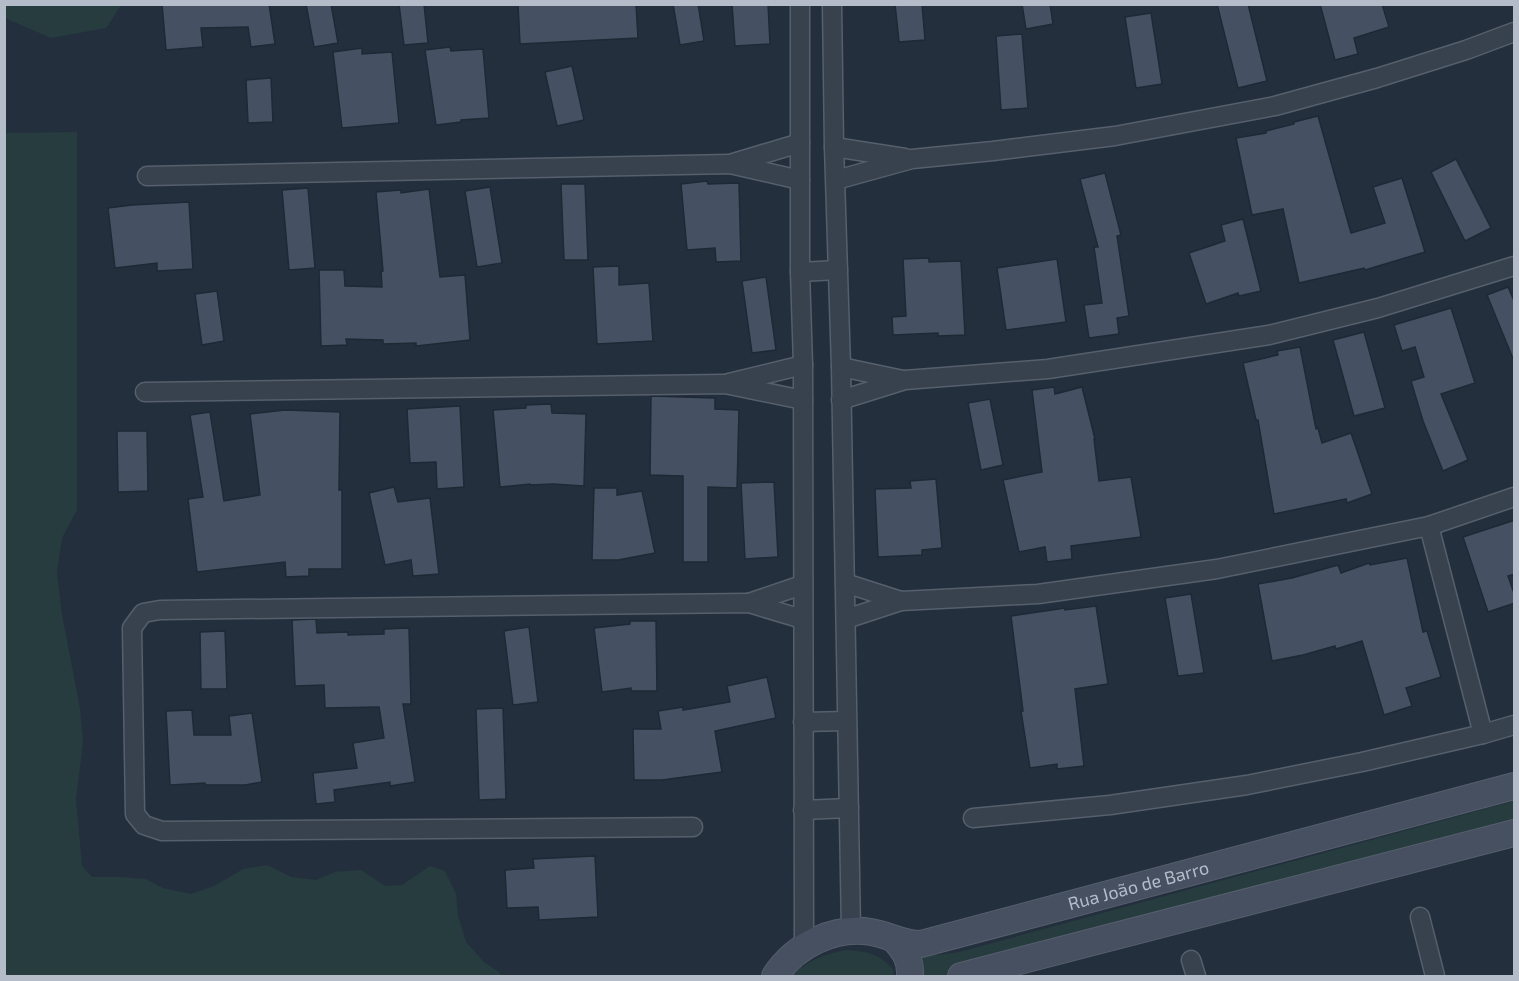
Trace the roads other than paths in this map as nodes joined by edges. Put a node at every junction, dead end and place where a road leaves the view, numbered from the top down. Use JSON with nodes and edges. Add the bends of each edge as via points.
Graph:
{"nodes":[{"id":1,"x":800,"y":4,"type":"edge"},
{"id":2,"x":832,"y":4,"type":"edge"},
{"id":3,"x":1515,"y":32,"type":"edge"},
{"id":4,"x":800,"y":143,"type":"junction"},
{"id":5,"x":834,"y":147,"type":"junction"},
{"id":6,"x":912,"y":159,"type":"junction"},
{"id":7,"x":730,"y":164,"type":"junction"},
{"id":8,"x":147,"y":176,"type":"dead end"},
{"id":9,"x":800,"y":180,"type":"junction"},
{"id":10,"x":836,"y":180,"type":"junction"},
{"id":11,"x":1515,"y":266,"type":"edge"},
{"id":12,"x":838,"y":270,"type":"junction"},
{"id":13,"x":800,"y":272,"type":"junction"},
{"id":14,"x":802,"y":365,"type":"junction"},
{"id":15,"x":841,"y":367,"type":"junction"},
{"id":16,"x":905,"y":380,"type":"junction"},
{"id":17,"x":725,"y":384,"type":"junction"},
{"id":18,"x":145,"y":392,"type":"dead end"},
{"id":19,"x":802,"y":400,"type":"junction"},
{"id":20,"x":842,"y":400,"type":"junction"},
{"id":21,"x":1515,"y":497,"type":"edge"},
{"id":22,"x":1429,"y":526,"type":"junction"},
{"id":23,"x":845,"y":582,"type":"junction"},
{"id":24,"x":802,"y":585,"type":"junction"},
{"id":25,"x":901,"y":601,"type":"junction"},
{"id":26,"x":748,"y":603,"type":"junction"},
{"id":27,"x":802,"y":619,"type":"junction"},
{"id":28,"x":846,"y":619,"type":"junction"},
{"id":29,"x":847,"y":721,"type":"junction"},
{"id":30,"x":803,"y":722,"type":"junction"},
{"id":31,"x":1515,"y":725,"type":"edge"},
{"id":32,"x":1483,"y":734,"type":"junction"},
{"id":33,"x":1515,"y":786,"type":"edge"},
{"id":34,"x":849,"y":808,"type":"junction"},
{"id":35,"x":803,"y":810,"type":"junction"},
{"id":36,"x":973,"y":818,"type":"dead end"},
{"id":37,"x":693,"y":827,"type":"dead end"},
{"id":38,"x":1515,"y":833,"type":"edge"},
{"id":39,"x":1420,"y":917,"type":"dead end"},
{"id":40,"x":851,"y":931,"type":"junction"},
{"id":41,"x":895,"y":940,"type":"junction"},
{"id":42,"x":804,"y":948,"type":"junction"},
{"id":43,"x":775,"y":976,"type":"edge"},
{"id":44,"x":910,"y":976,"type":"edge"},
{"id":45,"x":961,"y":976,"type":"edge"},
{"id":46,"x":1435,"y":976,"type":"edge"}],
"edges":[{"from":1,"to":4,"type":"street"},
{"from":2,"to":5,"type":"street"},
{"from":3,"to":6,"type":"street","via":[[1377,78],[1275,106],[1115,136]]},
{"from":4,"to":7,"type":"street"},
{"from":4,"to":9,"type":"street"},
{"from":5,"to":6,"type":"street"},
{"from":5,"to":10,"type":"street"},
{"from":6,"to":10,"type":"street"},
{"from":7,"to":8,"type":"street"},
{"from":7,"to":9,"type":"street"},
{"from":9,"to":13,"type":"street"},
{"from":10,"to":12,"type":"street"},
{"from":11,"to":16,"type":"street","via":[[1378,308],[1269,335],[1048,369]]},
{"from":12,"to":13,"type":"street"},
{"from":12,"to":15,"type":"street"},
{"from":13,"to":14,"type":"street"},
{"from":14,"to":17,"type":"street"},
{"from":14,"to":19,"type":"street"},
{"from":15,"to":16,"type":"street"},
{"from":15,"to":20,"type":"street"},
{"from":16,"to":20,"type":"street"},
{"from":17,"to":18,"type":"street"},
{"from":17,"to":19,"type":"street"},
{"from":19,"to":24,"type":"street"},
{"from":20,"to":23,"type":"street"},
{"from":21,"to":22,"type":"street"},
{"from":22,"to":25,"type":"street","via":[[1217,569],[1038,594]]},
{"from":22,"to":32,"type":"street"},
{"from":23,"to":25,"type":"street"},
{"from":23,"to":28,"type":"street"},
{"from":24,"to":26,"type":"street"},
{"from":24,"to":27,"type":"street"},
{"from":25,"to":28,"type":"street"},
{"from":26,"to":27,"type":"street"},
{"from":26,"to":37,"type":"street","via":[[160,610],[142,613],[132,628],[135,814],[144,825],[162,831]]},
{"from":27,"to":30,"type":"street"},
{"from":28,"to":29,"type":"street"},
{"from":29,"to":30,"type":"street"},
{"from":29,"to":34,"type":"street"},
{"from":30,"to":35,"type":"street"},
{"from":31,"to":32,"type":"street"},
{"from":32,"to":36,"type":"street","via":[[1247,785],[1110,805]]},
{"from":33,"to":41,"type":"street","name":"Rua João de Barro","via":[[921,944]]},
{"from":34,"to":35,"type":"street"},
{"from":34,"to":40,"type":"street"},
{"from":35,"to":42,"type":"street"},
{"from":38,"to":45,"type":"street"},
{"from":39,"to":46,"type":"street"},
{"from":40,"to":41,"type":"street","name":"Rua João de Barro"},
{"from":40,"to":42,"type":"street","name":"Rua João de Barro"},
{"from":41,"to":44,"type":"street","via":[[908,959]]},
{"from":42,"to":43,"type":"street","name":"Rua João de Barro"}]}
